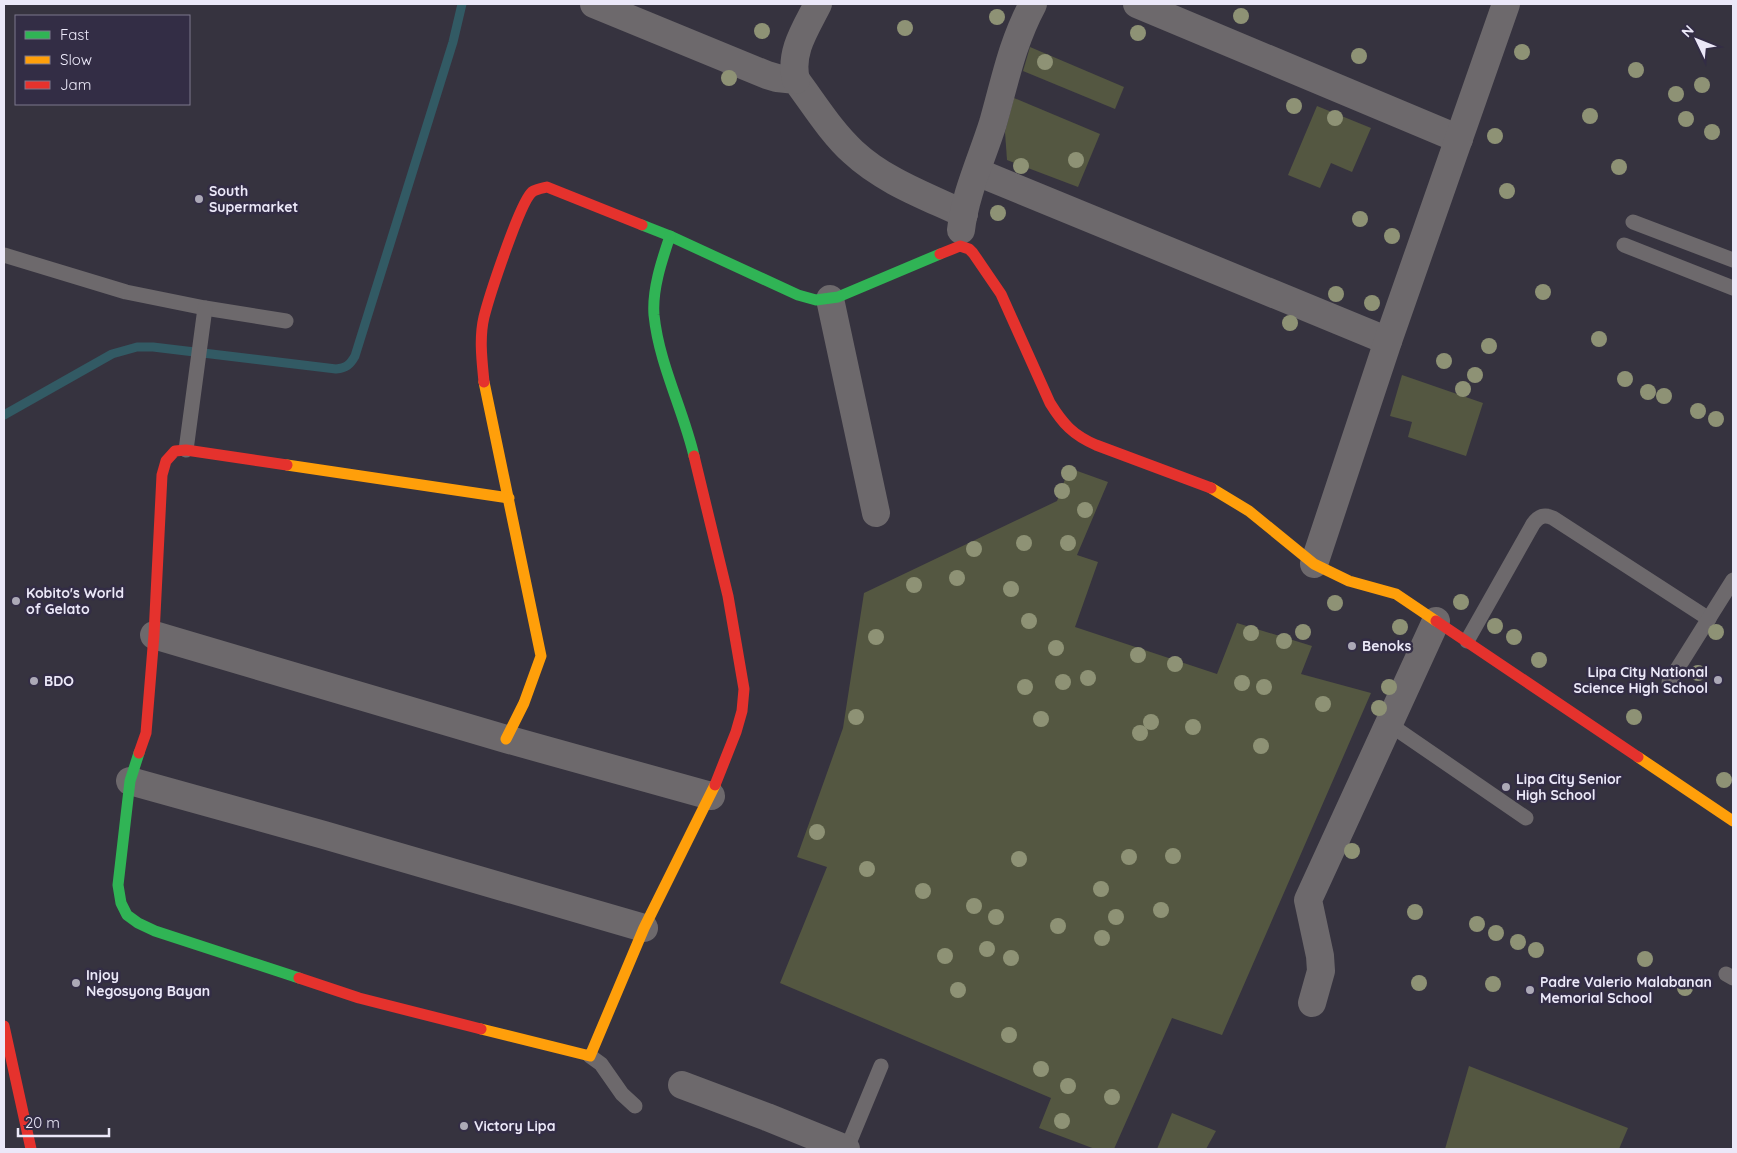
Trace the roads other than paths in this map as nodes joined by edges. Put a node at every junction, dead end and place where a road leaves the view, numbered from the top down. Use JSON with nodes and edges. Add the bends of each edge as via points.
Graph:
{"nodes":[{"id":1,"x":594,"y":4,"type":"edge"},
{"id":2,"x":818,"y":4,"type":"edge"},
{"id":3,"x":1033,"y":4,"type":"edge"},
{"id":4,"x":1136,"y":4,"type":"edge"},
{"id":5,"x":1506,"y":4,"type":"edge"},
{"id":6,"x":651,"y":15,"type":"edge"},
{"id":7,"x":796,"y":80,"type":"junction"},
{"id":8,"x":1459,"y":139,"type":"junction"},
{"id":9,"x":977,"y":172,"type":"junction"},
{"id":10,"x":964,"y":214,"type":"junction"},
{"id":11,"x":1633,"y":222,"type":"dead end"},
{"id":12,"x":670,"y":236,"type":"junction"},
{"id":13,"x":1624,"y":245,"type":"dead end"},
{"id":14,"x":960,"y":246,"type":"junction"},
{"id":15,"x":4,"y":255,"type":"edge"},
{"id":16,"x":1733,"y":260,"type":"edge"},
{"id":17,"x":1733,"y":288,"type":"edge"},
{"id":18,"x":830,"y":299,"type":"junction"},
{"id":19,"x":205,"y":308,"type":"junction"},
{"id":20,"x":286,"y":321,"type":"dead end"},
{"id":21,"x":1388,"y":341,"type":"junction"},
{"id":22,"x":186,"y":450,"type":"junction"},
{"id":23,"x":509,"y":498,"type":"junction"},
{"id":24,"x":876,"y":512,"type":"dead end"},
{"id":25,"x":1314,"y":564,"type":"junction"},
{"id":26,"x":1733,"y":580,"type":"edge"},
{"id":27,"x":1708,"y":619,"type":"junction"},
{"id":28,"x":1436,"y":621,"type":"junction"},
{"id":29,"x":154,"y":636,"type":"junction"},
{"id":30,"x":1467,"y":641,"type":"junction"},
{"id":31,"x":1669,"y":682,"type":"dead end"},
{"id":32,"x":1389,"y":724,"type":"junction"},
{"id":33,"x":506,"y":738,"type":"junction"},
{"id":34,"x":130,"y":781,"type":"junction"},
{"id":35,"x":711,"y":796,"type":"junction"},
{"id":36,"x":1526,"y":818,"type":"dead end"},
{"id":37,"x":1733,"y":821,"type":"edge"},
{"id":38,"x":644,"y":928,"type":"junction"},
{"id":39,"x":1312,"y":1003,"type":"dead end"},
{"id":40,"x":4,"y":1026,"type":"edge"},
{"id":41,"x":590,"y":1056,"type":"junction"},
{"id":42,"x":882,"y":1066,"type":"dead end"},
{"id":43,"x":682,"y":1085,"type":"dead end"},
{"id":44,"x":635,"y":1106,"type":"dead end"},
{"id":45,"x":31,"y":1149,"type":"edge"},
{"id":46,"x":846,"y":1149,"type":"edge"}],
"edges":[{"from":1,"to":6,"type":"street"},
{"from":2,"to":7,"type":"street","via":[[798,46],[793,69]]},
{"from":3,"to":9,"type":"street","via":[[1021,26]]},
{"from":4,"to":8,"type":"street"},
{"from":5,"to":8,"type":"street"},
{"from":6,"to":7,"type":"street","via":[[767,75]]},
{"from":7,"to":10,"type":"street","via":[[842,141],[870,166]]},
{"from":8,"to":21,"type":"street"},
{"from":9,"to":10,"type":"street"},
{"from":9,"to":21,"type":"street"},
{"from":10,"to":14,"type":"street"},
{"from":11,"to":16,"type":"lane"},
{"from":12,"to":18,"type":"main road","via":[[798,295],[816,300]]},
{"from":12,"to":23,"type":"main road","via":[[547,186],[533,192],[525,202],[484,318],[481,350],[492,430]]},
{"from":12,"to":35,"type":"main road","via":[[658,270],[654,314],[663,361],[690,438],[728,596],[744,689],[736,732]]},
{"from":13,"to":17,"type":"lane"},
{"from":14,"to":18,"type":"main road"},
{"from":14,"to":25,"type":"main road","via":[[973,253],[1001,294],[1050,403],[1071,431],[1096,446],[1207,486],[1229,498]]},
{"from":15,"to":19,"type":"lane","via":[[118,290]]},
{"from":18,"to":24,"type":"street"},
{"from":19,"to":20,"type":"lane"},
{"from":19,"to":22,"type":"lane"},
{"from":21,"to":25,"type":"street"},
{"from":22,"to":23,"type":"main road"},
{"from":22,"to":29,"type":"main road","via":[[175,451],[166,461],[162,475]]},
{"from":23,"to":33,"type":"main road","via":[[541,656],[524,703]]},
{"from":25,"to":28,"type":"main road","via":[[1352,582],[1396,594]]},
{"from":26,"to":27,"type":"lane"},
{"from":27,"to":30,"type":"lane","via":[[1544,515],[1533,524]]},
{"from":27,"to":31,"type":"lane"},
{"from":28,"to":30,"type":"main road"},
{"from":28,"to":32,"type":"street"},
{"from":29,"to":33,"type":"street"},
{"from":29,"to":34,"type":"main road","via":[[146,733]]},
{"from":30,"to":37,"type":"main road"},
{"from":32,"to":36,"type":"lane"},
{"from":32,"to":39,"type":"street","via":[[1308,900],[1321,970]]},
{"from":33,"to":35,"type":"street"},
{"from":34,"to":38,"type":"street"},
{"from":34,"to":41,"type":"main road","via":[[118,885],[124,911],[141,926],[359,998]]},
{"from":35,"to":38,"type":"main road"},
{"from":38,"to":41,"type":"main road"},
{"from":40,"to":45,"type":"main road"},
{"from":41,"to":44,"type":"lane","via":[[601,1064],[622,1094]]},
{"from":42,"to":46,"type":"lane"},
{"from":43,"to":46,"type":"street"}]}
